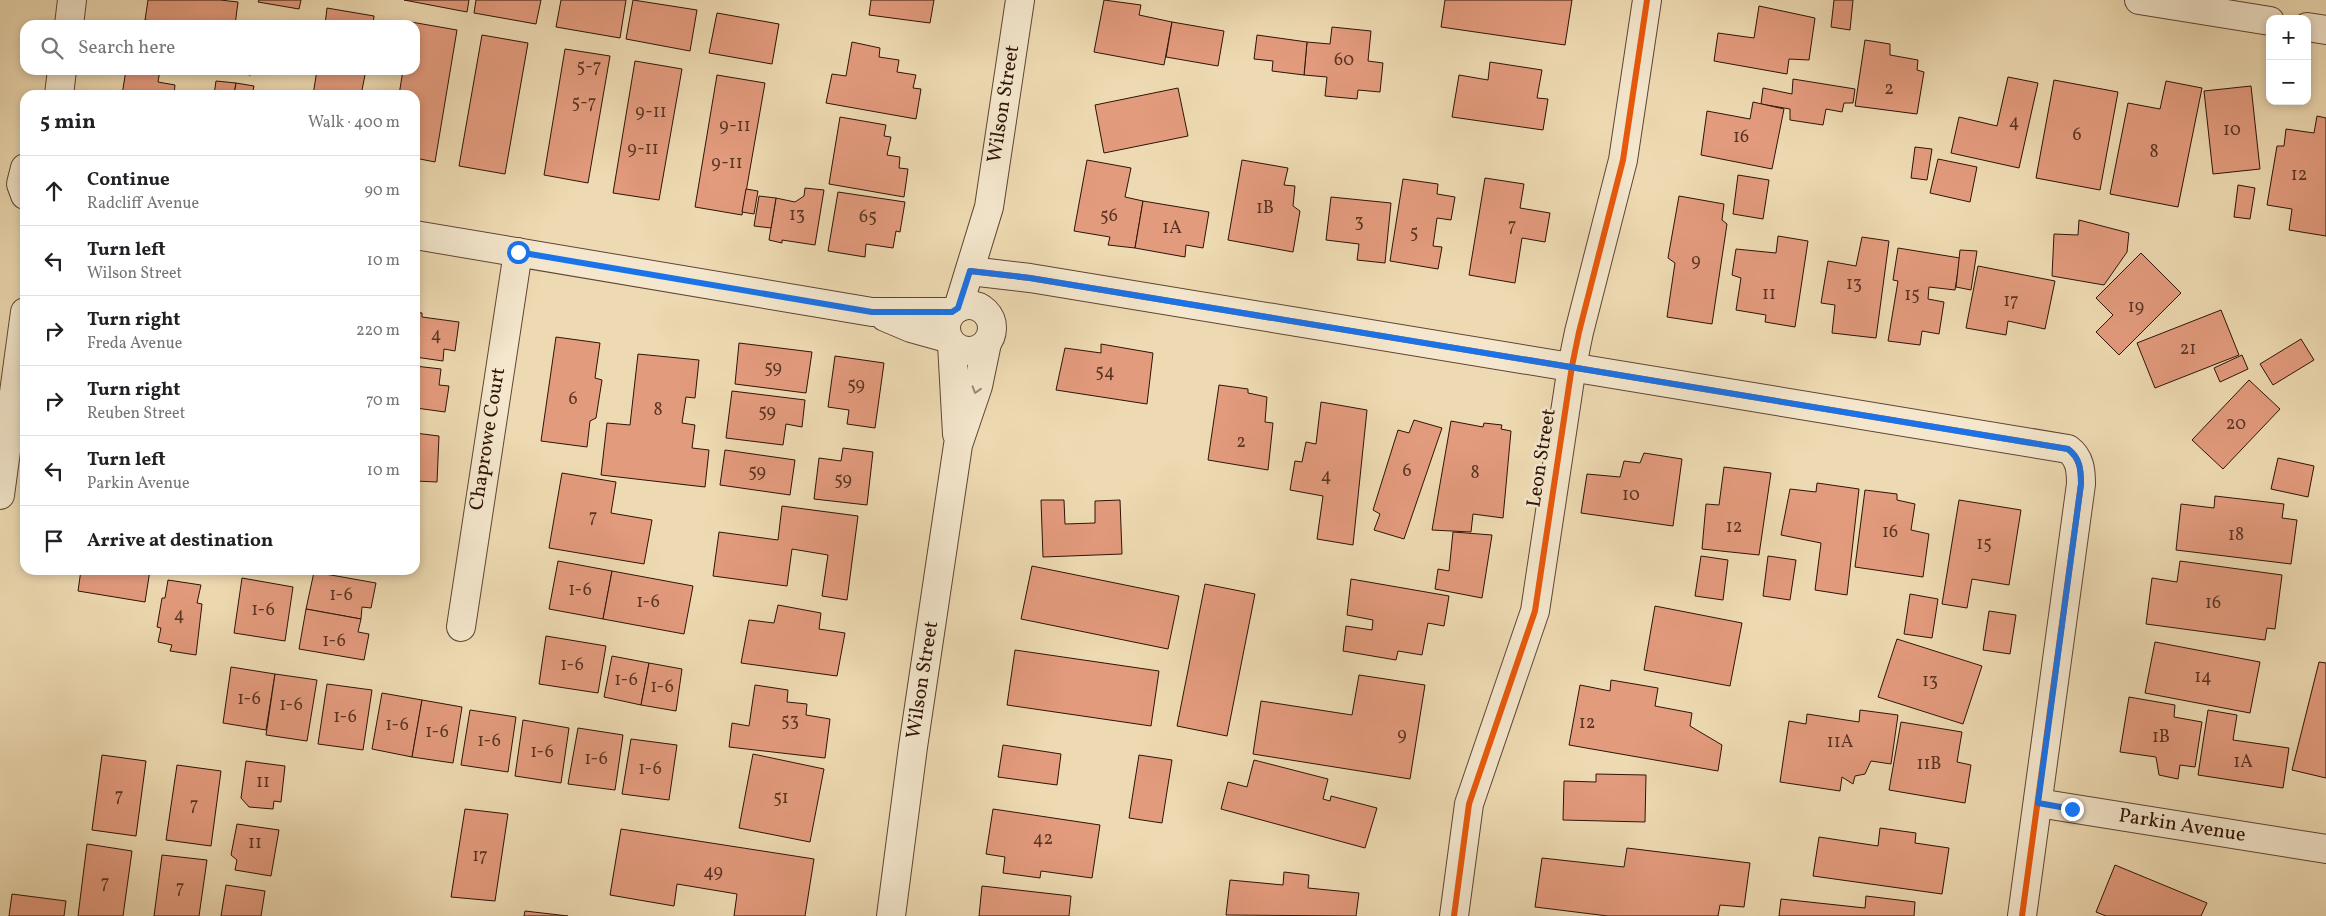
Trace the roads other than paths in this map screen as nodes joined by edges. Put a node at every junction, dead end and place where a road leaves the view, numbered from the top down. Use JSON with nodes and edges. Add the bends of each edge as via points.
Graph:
{"nodes":[{"id":1,"x":72,"y":0,"type":"edge"},
{"id":2,"x":1020,"y":0,"type":"edge"},
{"id":3,"x":1647,"y":0,"type":"edge"},
{"id":4,"x":2139,"y":0,"type":"edge"},
{"id":5,"x":70,"y":20,"type":"edge"},
{"id":6,"x":2266,"y":20,"type":"edge"},
{"id":7,"x":2311,"y":28,"type":"edge"},
{"id":8,"x":2326,"y":30,"type":"edge"},
{"id":9,"x":61,"y":75,"type":"edge"},
{"id":10,"x":60,"y":90,"type":"edge"},
{"id":11,"x":420,"y":236,"type":"edge"},
{"id":12,"x":518,"y":252,"type":"junction"},
{"id":13,"x":980,"y":273,"type":"junction"},
{"id":14,"x":955,"y":310,"type":"junction"},
{"id":15,"x":872,"y":312,"type":"junction"},
{"id":16,"x":988,"y":331,"type":"junction"},
{"id":17,"x":950,"y":341,"type":"junction"},
{"id":18,"x":20,"y":349,"type":"edge"},
{"id":19,"x":1572,"y":366,"type":"junction"},
{"id":20,"x":958,"y":445,"type":"junction"},
{"id":21,"x":0,"y":495,"type":"edge"},
{"id":22,"x":461,"y":627,"type":"dead end"},
{"id":23,"x":2038,"y":803,"type":"junction"},
{"id":24,"x":2326,"y":849,"type":"edge"},
{"id":25,"x":891,"y":916,"type":"edge"},
{"id":26,"x":1454,"y":916,"type":"edge"},
{"id":27,"x":2022,"y":916,"type":"edge"}],
"edges":[{"from":1,"to":5,"type":"street"},
{"from":2,"to":13,"type":"street","name":"Wilson Street"},
{"from":3,"to":19,"type":"street","name":"Leon Street","via":[[1624,151]]},
{"from":4,"to":6,"type":"street"},
{"from":7,"to":8,"type":"street"},
{"from":9,"to":10,"type":"street"},
{"from":11,"to":12,"type":"street"},
{"from":12,"to":15,"type":"street"},
{"from":12,"to":22,"type":"street","name":"Chaprowe Court"},
{"from":13,"to":14,"type":"street","name":"Wilson Street"},
{"from":13,"to":16,"type":"street","name":"Wilson Street"},
{"from":13,"to":19,"type":"street","via":[[1030,278]]},
{"from":14,"to":15,"type":"street"},
{"from":14,"to":16,"type":"street","via":[[965,305],[980,308]]},
{"from":14,"to":17,"type":"street","via":[[946,324]]},
{"from":15,"to":17,"type":"street"},
{"from":16,"to":17,"type":"street","via":[[981,348],[966,351]]},
{"from":16,"to":20,"type":"street","name":"Wilson Street","one_way":true,"via":[[978,386]]},
{"from":17,"to":20,"type":"street","name":"Wilson Street"},
{"from":18,"to":21,"type":"street"},
{"from":19,"to":23,"type":"street","via":[[2068,449],[2078,459],[2081,484]]},
{"from":19,"to":26,"type":"street","name":"Leon Street","via":[[1535,611],[1469,804]]},
{"from":20,"to":25,"type":"street","name":"Wilson Street"},
{"from":23,"to":24,"type":"street","name":"Parkin Avenue"},
{"from":23,"to":27,"type":"street"}]}
